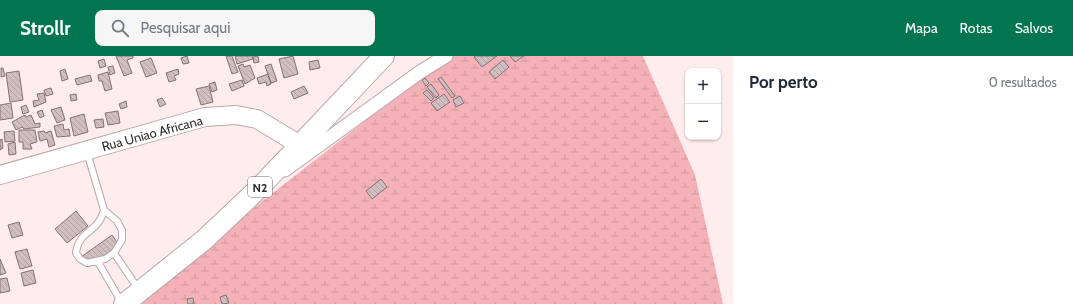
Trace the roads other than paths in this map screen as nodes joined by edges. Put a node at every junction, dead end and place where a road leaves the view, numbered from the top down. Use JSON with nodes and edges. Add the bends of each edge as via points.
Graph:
{"nodes":[{"id":1,"x":384,"y":56,"type":"edge"},
{"id":2,"x":446,"y":56,"type":"edge"},
{"id":3,"x":300,"y":145,"type":"junction"},
{"id":4,"x":86,"y":151,"type":"junction"},
{"id":5,"x":0,"y":175,"type":"edge"},
{"id":6,"x":258,"y":189,"type":"junction"},
{"id":7,"x":104,"y":210,"type":"junction"},
{"id":8,"x":114,"y":253,"type":"junction"},
{"id":9,"x":98,"y":262,"type":"junction"},
{"id":10,"x":140,"y":291,"type":"junction"},
{"id":11,"x":123,"y":304,"type":"edge"}],
"edges":[{"from":1,"to":3,"type":"main road","number":"N2"},
{"from":2,"to":6,"type":"street"},
{"from":3,"to":4,"type":"main road","name":"Rua Uniao Africana","via":[[258,119],[236,115],[205,118]]},
{"from":3,"to":6,"type":"main road","number":"N2"},
{"from":4,"to":5,"type":"main road","name":"Rua Uniao Africana"},
{"from":4,"to":7,"type":"lane"},
{"from":6,"to":10,"type":"main road","number":"N2","via":[[204,240]]},
{"from":7,"to":8,"type":"lane","via":[[117,221],[122,230],[122,240]]},
{"from":7,"to":9,"type":"lane","via":[[97,227],[81,237],[76,253],[87,263]]},
{"from":8,"to":9,"type":"lane","via":[[106,260]]},
{"from":8,"to":10,"type":"lane"},
{"from":9,"to":11,"type":"lane"},
{"from":10,"to":11,"type":"main road","number":"N2"}]}
